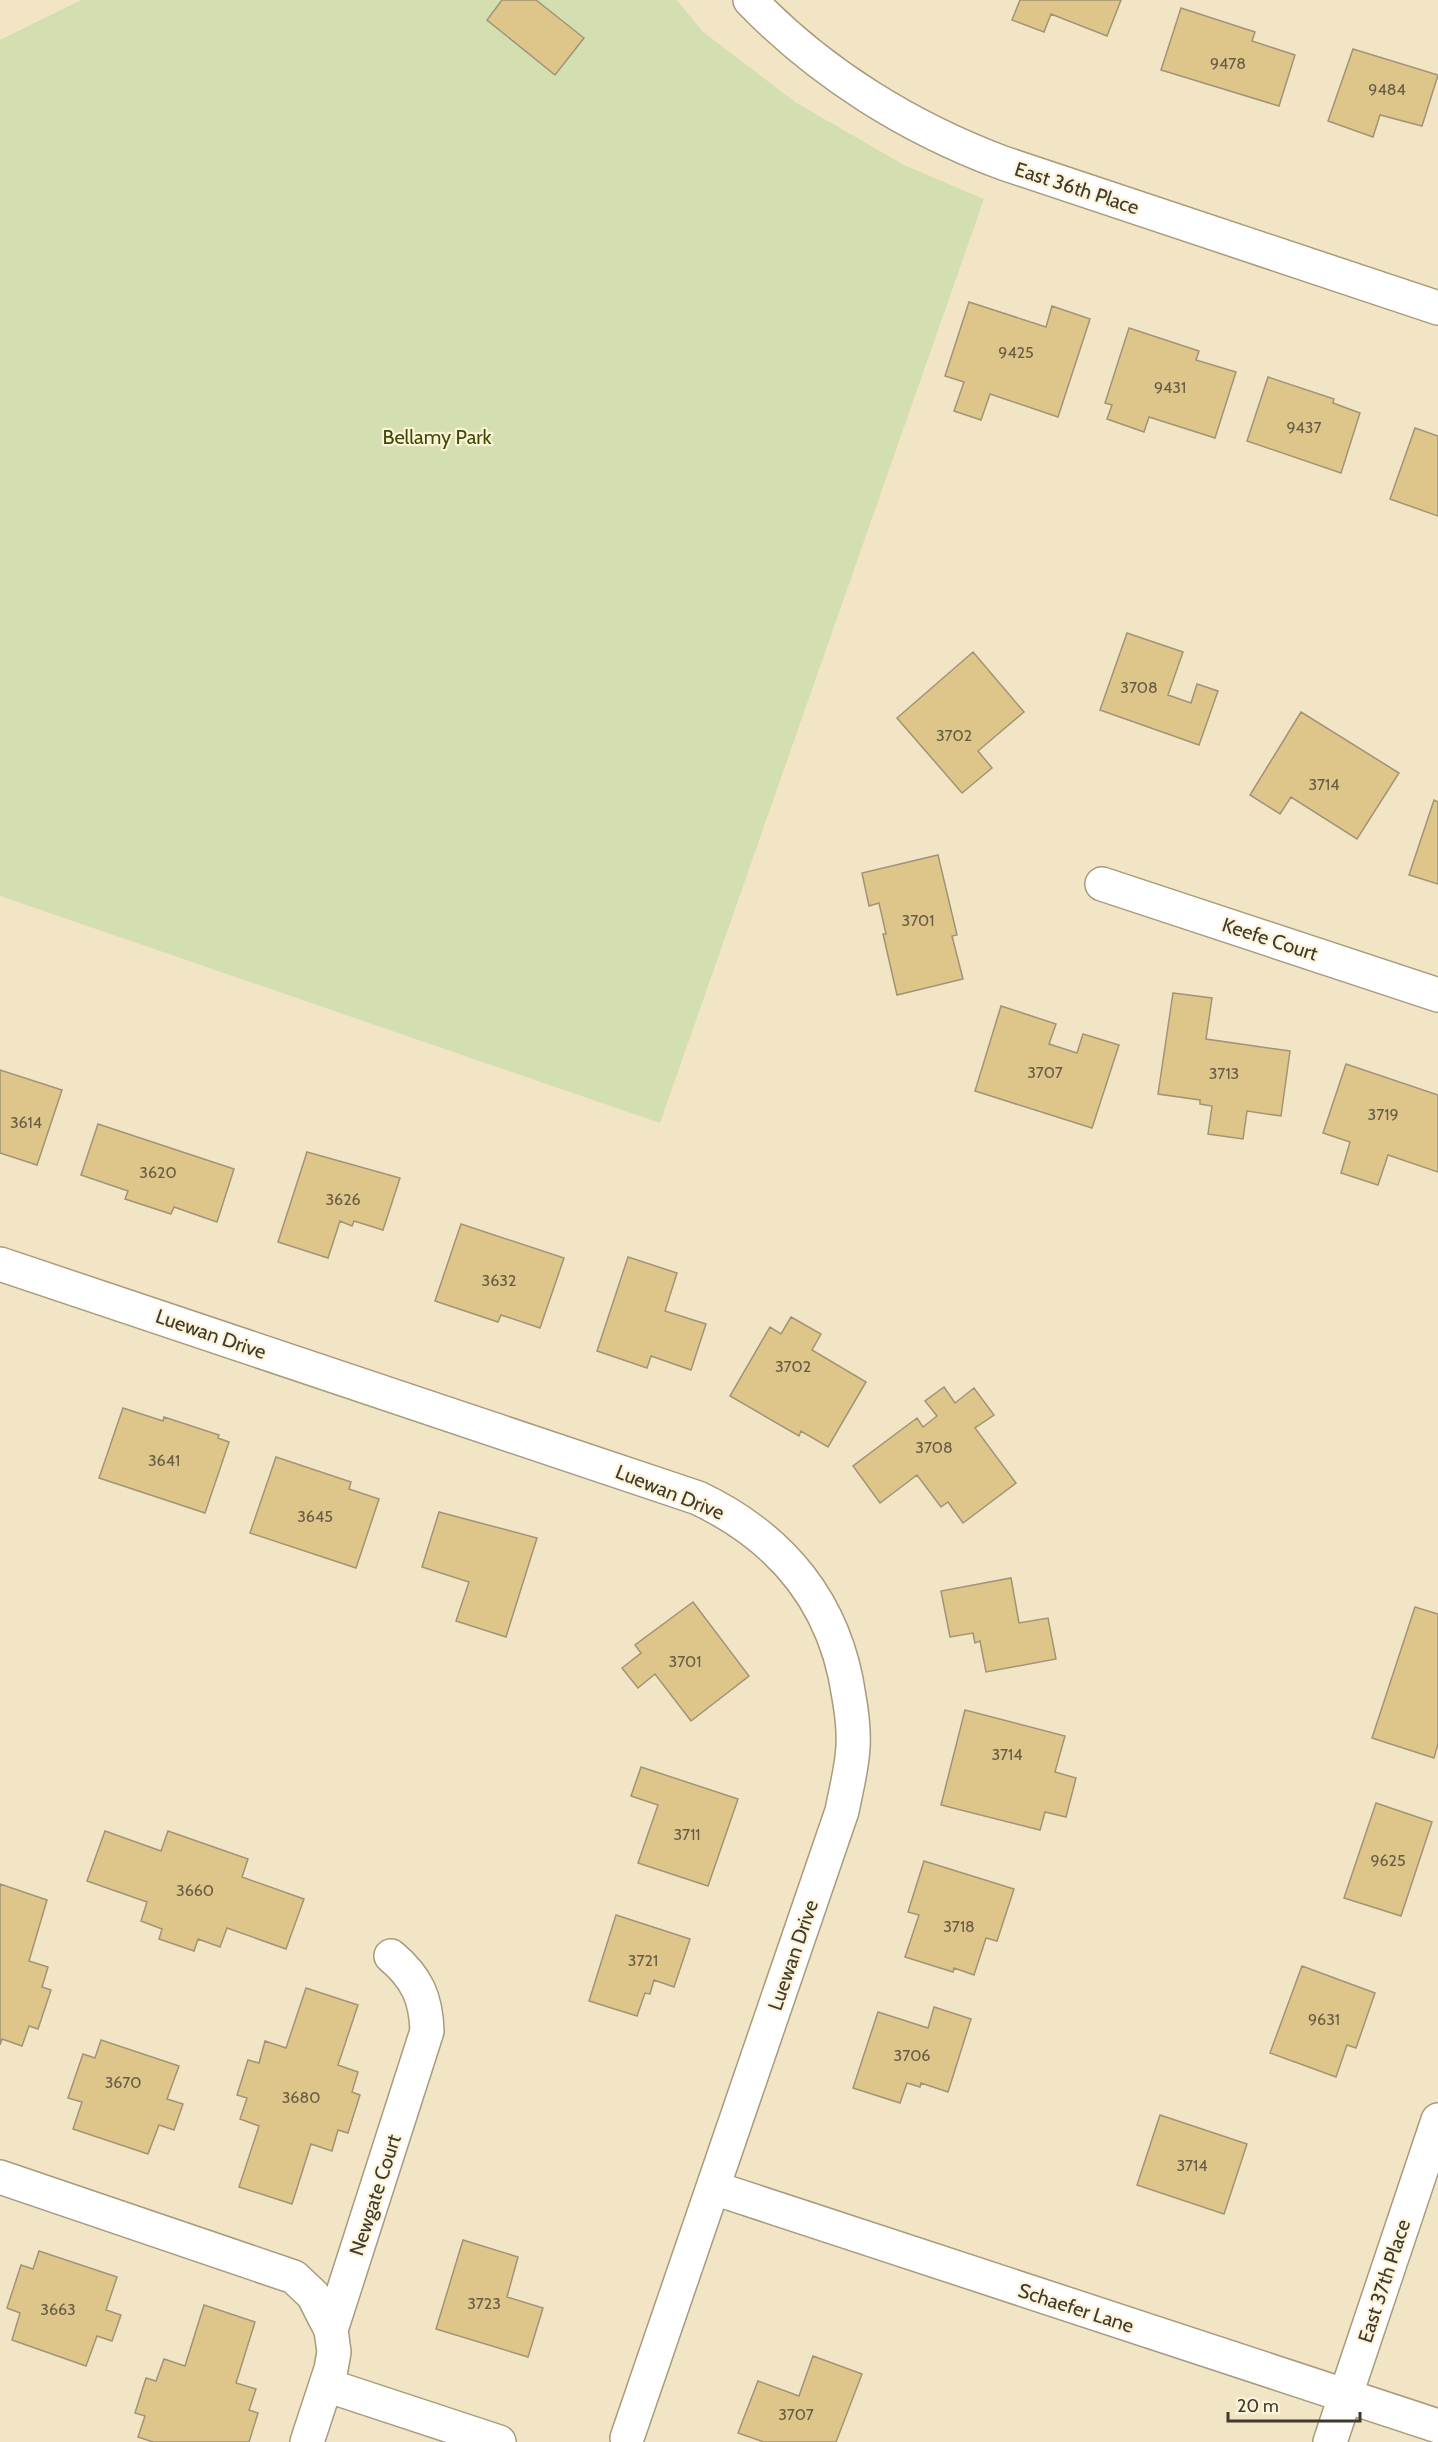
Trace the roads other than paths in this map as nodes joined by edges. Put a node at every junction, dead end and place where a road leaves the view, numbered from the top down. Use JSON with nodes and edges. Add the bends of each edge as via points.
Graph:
{"nodes":[{"id":1,"x":750,"y":0,"type":"edge"},
{"id":2,"x":1438,"y":308,"type":"edge"},
{"id":3,"x":1102,"y":884,"type":"dead end"},
{"id":4,"x":1438,"y":995,"type":"edge"},
{"id":5,"x":0,"y":1264,"type":"edge"},
{"id":6,"x":391,"y":1956,"type":"dead end"},
{"id":7,"x":1438,"y":2120,"type":"edge"},
{"id":8,"x":0,"y":2177,"type":"edge"},
{"id":9,"x":714,"y":2188,"type":"junction"},
{"id":10,"x":331,"y":2330,"type":"junction"},
{"id":11,"x":326,"y":2385,"type":"junction"},
{"id":12,"x":1346,"y":2397,"type":"junction"},
{"id":13,"x":1438,"y":2426,"type":"edge"},
{"id":14,"x":627,"y":2438,"type":"dead end"},
{"id":15,"x":307,"y":2442,"type":"edge"},
{"id":16,"x":499,"y":2442,"type":"edge"},
{"id":17,"x":1330,"y":2442,"type":"edge"}],
"edges":[{"from":1,"to":2,"type":"street","name":"East 36th Place","via":[[784,33],[852,86],[945,139],[1003,163]]},
{"from":3,"to":4,"type":"street","name":"Keefe Court"},
{"from":5,"to":9,"type":"street","name":"Luewan Drive","via":[[698,1498],[770,1543],[803,1581],[830,1626],[845,1665],[853,1749],[842,1811]]},
{"from":6,"to":10,"type":"street","name":"Newgate Court","via":[[405,1967],[418,1988],[426,2006],[427,2031]]},
{"from":7,"to":12,"type":"street","name":"East 37th Place"},
{"from":8,"to":10,"type":"street","via":[[294,2277],[313,2295]]},
{"from":9,"to":12,"type":"street","name":"Schaefer Lane"},
{"from":9,"to":14,"type":"street","name":"Luewan Drive"},
{"from":10,"to":11,"type":"street","name":"Newgate Court","via":[[334,2352]]},
{"from":11,"to":15,"type":"street","name":"Newgate Court"},
{"from":11,"to":16,"type":"street"},
{"from":12,"to":13,"type":"street","name":"Schaefer Lane"},
{"from":12,"to":17,"type":"street","name":"East 37th Place"}]}
